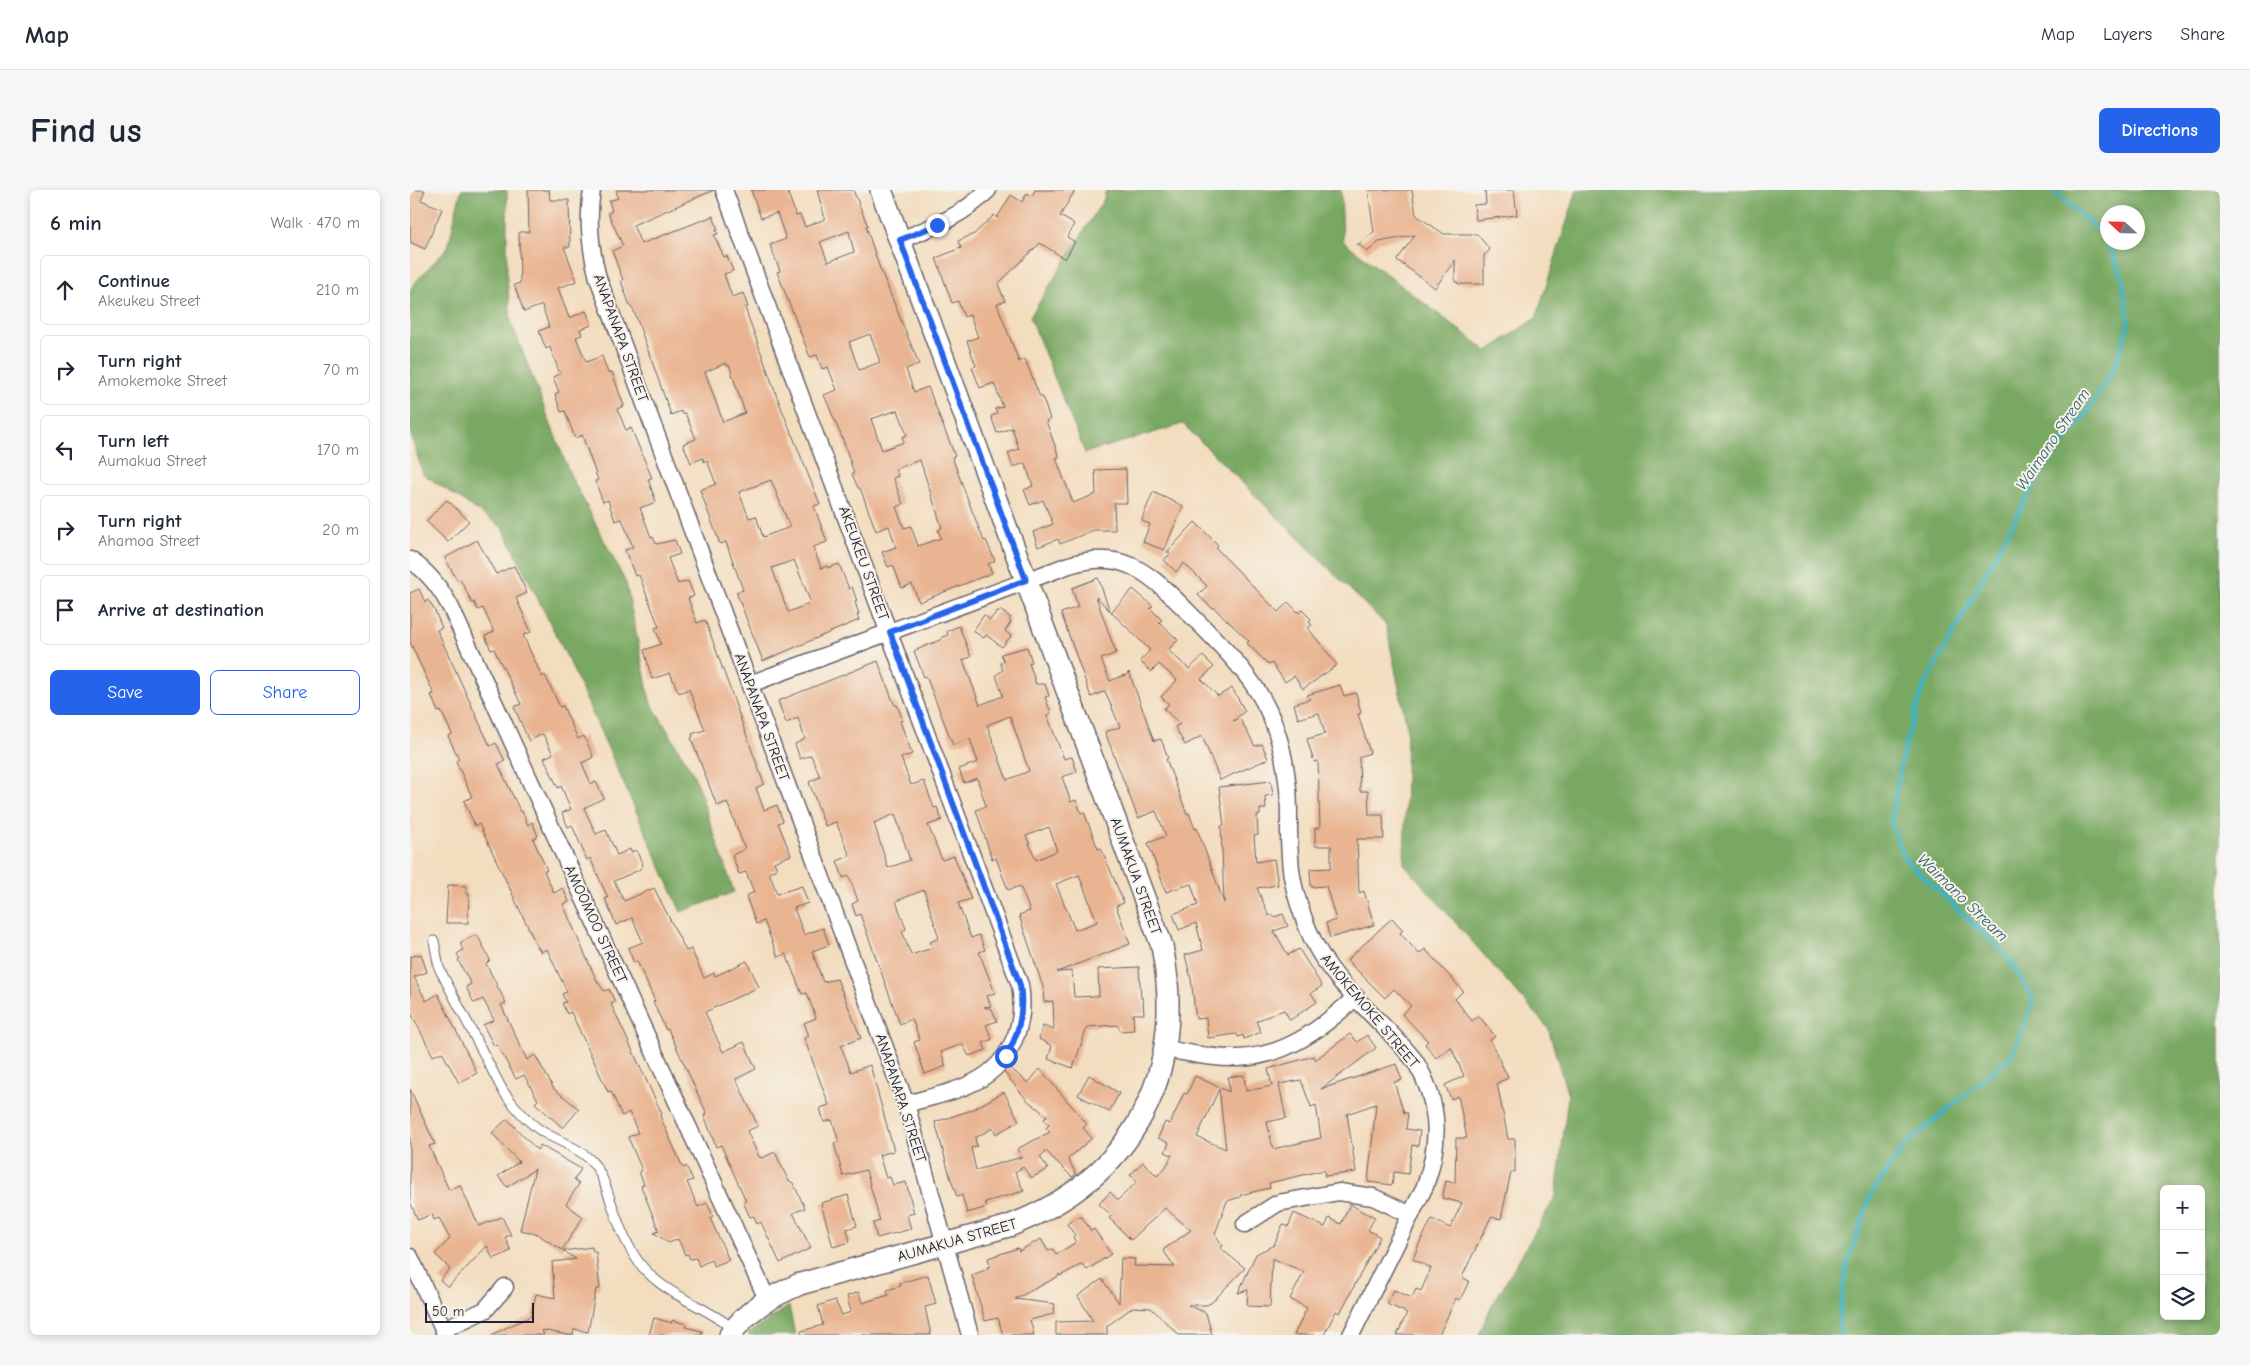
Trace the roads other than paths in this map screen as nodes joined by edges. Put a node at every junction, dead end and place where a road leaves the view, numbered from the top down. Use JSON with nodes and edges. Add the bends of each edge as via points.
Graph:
{"nodes":[{"id":1,"x":592,"y":190,"type":"edge"},
{"id":2,"x":724,"y":190,"type":"edge"},
{"id":3,"x":881,"y":190,"type":"edge"},
{"id":4,"x":988,"y":190,"type":"edge"},
{"id":5,"x":900,"y":240,"type":"junction"},
{"id":6,"x":410,"y":560,"type":"edge"},
{"id":7,"x":1026,"y":580,"type":"junction"},
{"id":8,"x":890,"y":632,"type":"junction"},
{"id":9,"x":750,"y":684,"type":"junction"},
{"id":10,"x":434,"y":941,"type":"dead end"},
{"id":11,"x":1356,"y":997,"type":"junction"},
{"id":12,"x":1166,"y":1049,"type":"junction"},
{"id":13,"x":906,"y":1104,"type":"junction"},
{"id":14,"x":1411,"y":1215,"type":"junction"},
{"id":15,"x":1245,"y":1224,"type":"dead end"},
{"id":16,"x":944,"y":1244,"type":"junction"},
{"id":17,"x":410,"y":1257,"type":"edge"},
{"id":18,"x":505,"y":1286,"type":"dead end"},
{"id":19,"x":767,"y":1299,"type":"junction"},
{"id":20,"x":445,"y":1332,"type":"edge"},
{"id":21,"x":732,"y":1332,"type":"edge"},
{"id":22,"x":970,"y":1335,"type":"edge"},
{"id":23,"x":1351,"y":1335,"type":"edge"}],
"edges":[{"from":1,"to":9,"type":"street","name":"ANAPANAPA STREET","via":[[588,226],[598,278]]},
{"from":2,"to":8,"type":"street","name":"AKEUKEU STREET"},
{"from":3,"to":5,"type":"street","name":"AUMAKUA STREET"},
{"from":4,"to":5,"type":"street","via":[[952,219]]},
{"from":5,"to":7,"type":"street","name":"AUMAKUA STREET"},
{"from":6,"to":19,"type":"street","name":"AMOOMOO STREET","via":[[437,585],[452,608]]},
{"from":7,"to":8,"type":"street","name":"AMOKEMOKE STREET"},
{"from":7,"to":11,"type":"street","name":"AMOKEMOKE STREET","via":[[1095,559],[1135,566],[1163,587],[1244,670],[1267,706],[1282,749],[1288,790],[1290,858],[1297,900],[1323,958]]},
{"from":7,"to":12,"type":"street","name":"AUMAKUA STREET","via":[[1162,946],[1169,994]]},
{"from":8,"to":9,"type":"street","name":"AMOKEMOKE STREET"},
{"from":8,"to":13,"type":"street","name":"AKEUKEU STREET","via":[[1015,969],[1023,1002],[1022,1017],[1013,1044],[996,1068],[968,1085]]},
{"from":9,"to":13,"type":"street","name":"ANAPANAPA STREET"},
{"from":10,"to":21,"type":"lane","via":[[439,968],[503,1091],[536,1127],[594,1164],[638,1262],[660,1284],[722,1319]]},
{"from":11,"to":12,"type":"street","via":[[1311,1034],[1274,1051],[1239,1058]]},
{"from":11,"to":14,"type":"street","name":"AMOKEMOKE STREET","via":[[1415,1061],[1434,1107],[1436,1144],[1432,1165]]},
{"from":12,"to":16,"type":"street","name":"AUMAKUA STREET","via":[[1150,1099],[1139,1119],[1117,1152],[1086,1184],[1031,1218]]},
{"from":13,"to":16,"type":"street","name":"ANAPANAPA STREET"},
{"from":14,"to":15,"type":"street","via":[[1373,1197],[1333,1192],[1278,1203]]},
{"from":14,"to":23,"type":"street","name":"AMOKEMOKE STREET"},
{"from":16,"to":19,"type":"street","name":"AUMAKUA STREET","via":[[800,1284]]},
{"from":16,"to":22,"type":"street"},
{"from":17,"to":20,"type":"street"},
{"from":18,"to":20,"type":"street","via":[[485,1310]]},
{"from":19,"to":21,"type":"street","name":"AUMAKUA STREET"}]}
